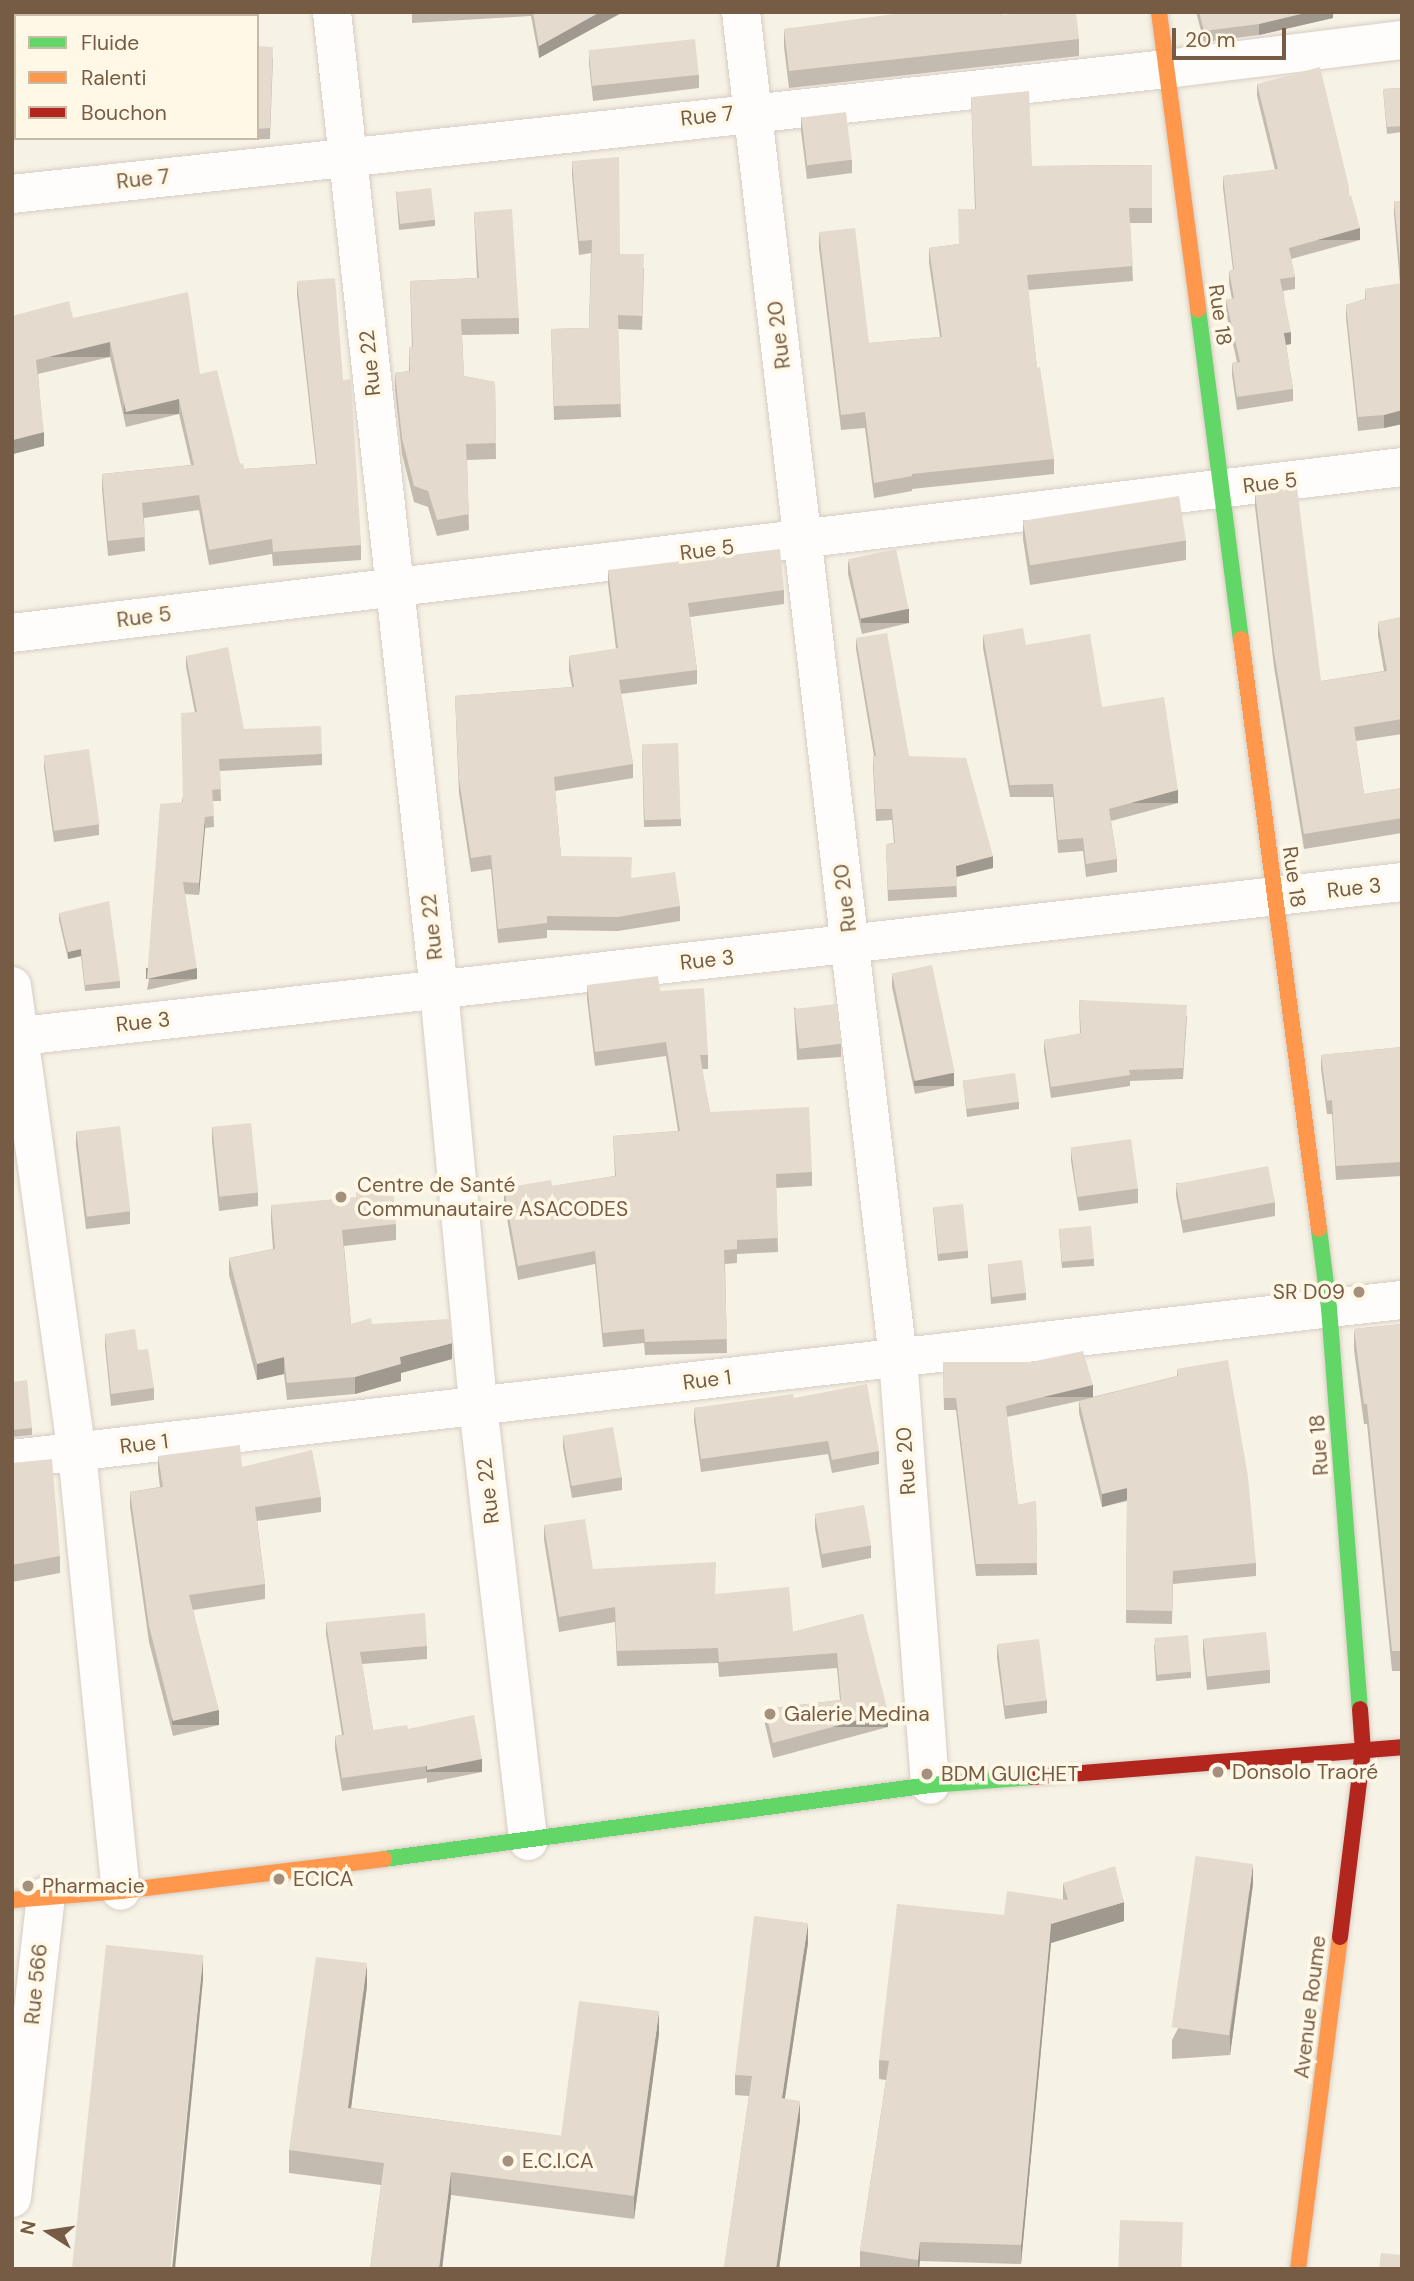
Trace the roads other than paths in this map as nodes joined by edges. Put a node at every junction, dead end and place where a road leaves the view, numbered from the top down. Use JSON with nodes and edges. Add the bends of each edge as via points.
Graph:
{"nodes":[{"id":1,"x":332,"y":12,"type":"edge"},
{"id":2,"x":741,"y":12,"type":"edge"},
{"id":3,"x":1158,"y":12,"type":"edge"},
{"id":4,"x":1402,"y":40,"type":"edge"},
{"id":5,"x":1166,"y":69,"type":"junction"},
{"id":6,"x":752,"y":111,"type":"junction"},
{"id":7,"x":347,"y":156,"type":"junction"},
{"id":8,"x":12,"y":194,"type":"edge"},
{"id":9,"x":1402,"y":467,"type":"edge"},
{"id":10,"x":1222,"y":488,"type":"junction"},
{"id":11,"x":803,"y":539,"type":"junction"},
{"id":12,"x":394,"y":587,"type":"junction"},
{"id":13,"x":12,"y":633,"type":"edge"},
{"id":14,"x":1402,"y":882,"type":"edge"},
{"id":15,"x":1276,"y":897,"type":"junction"},
{"id":16,"x":850,"y":943,"type":"junction"},
{"id":17,"x":12,"y":986,"type":"edge"},
{"id":18,"x":439,"y":990,"type":"junction"},
{"id":19,"x":16,"y":1036,"type":"edge"},
{"id":20,"x":1402,"y":1300,"type":"edge"},
{"id":21,"x":1329,"y":1308,"type":"junction"},
{"id":22,"x":898,"y":1358,"type":"junction"},
{"id":23,"x":478,"y":1406,"type":"junction"},
{"id":24,"x":76,"y":1452,"type":"junction"},
{"id":25,"x":12,"y":1459,"type":"edge"},
{"id":26,"x":1402,"y":1747,"type":"edge"},
{"id":27,"x":1363,"y":1751,"type":"junction"},
{"id":28,"x":930,"y":1785,"type":"junction"},
{"id":29,"x":528,"y":1841,"type":"junction"},
{"id":30,"x":121,"y":1891,"type":"junction"},
{"id":31,"x":29,"y":1898,"type":"edge"},
{"id":32,"x":12,"y":2198,"type":"edge"},
{"id":33,"x":1298,"y":2269,"type":"edge"}],
"edges":[{"from":1,"to":7,"type":"street","name":"Rue 22"},
{"from":2,"to":6,"type":"street","name":"Rue 20"},
{"from":3,"to":5,"type":"street","name":"Rue 18"},
{"from":4,"to":5,"type":"street","name":"Rue 7"},
{"from":5,"to":6,"type":"street","name":"Rue 7"},
{"from":5,"to":10,"type":"street","name":"Rue 18"},
{"from":6,"to":7,"type":"street","name":"Rue 7"},
{"from":6,"to":11,"type":"street","name":"Rue 20"},
{"from":7,"to":8,"type":"street","name":"Rue 7"},
{"from":7,"to":12,"type":"street","name":"Rue 22"},
{"from":9,"to":10,"type":"street","name":"Rue 5"},
{"from":10,"to":11,"type":"street","name":"Rue 5"},
{"from":10,"to":15,"type":"street","name":"Rue 18"},
{"from":11,"to":12,"type":"street","name":"Rue 5"},
{"from":11,"to":16,"type":"street","name":"Rue 20"},
{"from":12,"to":13,"type":"street","name":"Rue 5"},
{"from":12,"to":18,"type":"street","name":"Rue 22"},
{"from":14,"to":15,"type":"street","name":"Rue 3"},
{"from":15,"to":16,"type":"street","name":"Rue 3"},
{"from":15,"to":21,"type":"street","name":"Rue 18"},
{"from":16,"to":18,"type":"street","name":"Rue 3"},
{"from":16,"to":22,"type":"street","name":"Rue 20"},
{"from":17,"to":19,"type":"street"},
{"from":18,"to":19,"type":"street","name":"Rue 3"},
{"from":18,"to":23,"type":"street","name":"Rue 22"},
{"from":19,"to":24,"type":"street"},
{"from":20,"to":21,"type":"street","name":"Rue 1"},
{"from":21,"to":22,"type":"street","name":"Rue 1"},
{"from":21,"to":27,"type":"street","name":"Rue 18"},
{"from":22,"to":23,"type":"street","name":"Rue 1"},
{"from":22,"to":28,"type":"street","name":"Rue 20"},
{"from":23,"to":24,"type":"street","name":"Rue 1"},
{"from":23,"to":29,"type":"street","name":"Rue 22"},
{"from":24,"to":25,"type":"street","name":"Rue 1"},
{"from":24,"to":30,"type":"street"},
{"from":26,"to":27,"type":"street"},
{"from":27,"to":28,"type":"street"},
{"from":27,"to":33,"type":"street","name":"Avenue Roume"},
{"from":28,"to":29,"type":"street"},
{"from":29,"to":30,"type":"street"},
{"from":30,"to":31,"type":"street"},
{"from":31,"to":32,"type":"street","name":"Rue 566"}]}
